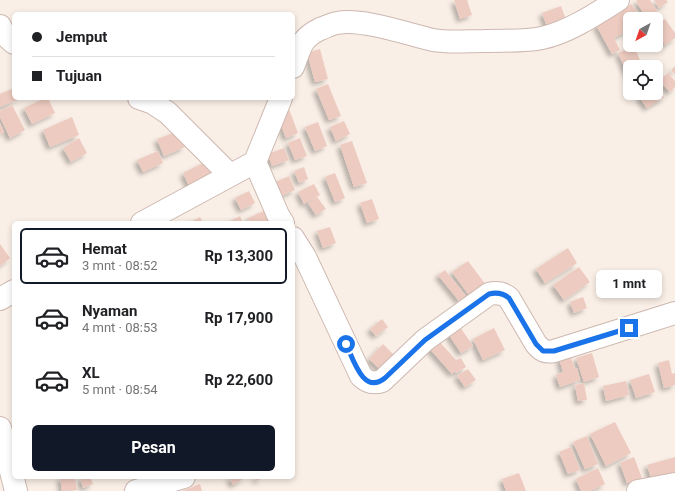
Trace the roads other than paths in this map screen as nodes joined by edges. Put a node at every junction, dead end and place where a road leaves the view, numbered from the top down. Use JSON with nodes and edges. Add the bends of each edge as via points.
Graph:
{"nodes":[{"id":1,"x":618,"y":0,"type":"edge"},
{"id":2,"x":0,"y":26,"type":"edge"},
{"id":3,"x":12,"y":41,"type":"edge"},
{"id":4,"x":295,"y":62,"type":"edge"},
{"id":5,"x":145,"y":100,"type":"edge"},
{"id":6,"x":280,"y":100,"type":"edge"},
{"id":7,"x":255,"y":162,"type":"junction"},
{"id":8,"x":230,"y":175,"type":"junction"},
{"id":9,"x":146,"y":221,"type":"edge"},
{"id":10,"x":282,"y":221,"type":"edge"},
{"id":11,"x":295,"y":246,"type":"edge"},
{"id":12,"x":301,"y":270,"type":"edge"},
{"id":13,"x":12,"y":292,"type":"edge"},
{"id":14,"x":0,"y":298,"type":"edge"},
{"id":15,"x":675,"y":314,"type":"edge"},
{"id":16,"x":0,"y":428,"type":"edge"},
{"id":17,"x":12,"y":475,"type":"edge"},
{"id":18,"x":13,"y":479,"type":"edge"},
{"id":19,"x":161,"y":480,"type":"edge"},
{"id":20,"x":675,"y":484,"type":"edge"},
{"id":21,"x":16,"y":491,"type":"edge"},
{"id":22,"x":136,"y":491,"type":"edge"},
{"id":23,"x":638,"y":491,"type":"edge"}],
"edges":[{"from":1,"to":4,"type":"street","via":[[558,33],[527,40],[450,42],[372,25],[338,22],[306,38]]},
{"from":2,"to":3,"type":"street"},
{"from":5,"to":8,"type":"street","via":[[168,113]]},
{"from":6,"to":7,"type":"street"},
{"from":7,"to":8,"type":"street"},
{"from":7,"to":10,"type":"street"},
{"from":8,"to":9,"type":"street"},
{"from":11,"to":12,"type":"street"},
{"from":12,"to":15,"type":"street","via":[[361,376],[373,383],[382,381],[425,340],[489,294],[502,293],[509,298],[539,349],[546,352]]},
{"from":13,"to":14,"type":"street"},
{"from":16,"to":17,"type":"street"},
{"from":18,"to":21,"type":"street"},
{"from":19,"to":22,"type":"street"},
{"from":20,"to":23,"type":"street"}]}
